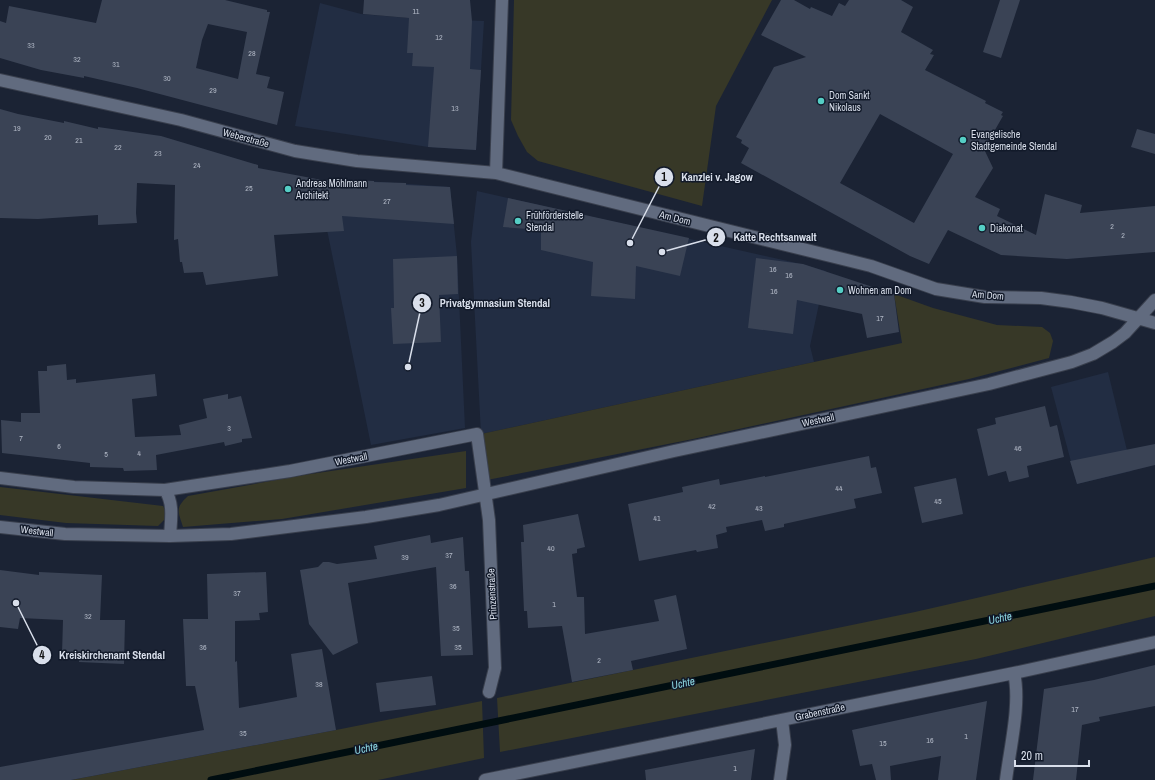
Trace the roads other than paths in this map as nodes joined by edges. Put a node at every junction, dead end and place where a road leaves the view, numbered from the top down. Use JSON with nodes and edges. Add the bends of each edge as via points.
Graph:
{"nodes":[{"id":1,"x":502,"y":0,"type":"edge"},
{"id":2,"x":0,"y":80,"type":"edge"},
{"id":3,"x":496,"y":174,"type":"junction"},
{"id":4,"x":1155,"y":300,"type":"edge"},
{"id":5,"x":1140,"y":318,"type":"junction"},
{"id":6,"x":1155,"y":323,"type":"edge"},
{"id":7,"x":0,"y":478,"type":"edge"},
{"id":8,"x":165,"y":490,"type":"junction"},
{"id":9,"x":485,"y":494,"type":"junction"},
{"id":10,"x":0,"y":527,"type":"edge"},
{"id":11,"x":170,"y":536,"type":"junction"},
{"id":12,"x":1155,"y":642,"type":"edge"},
{"id":13,"x":1014,"y":673,"type":"junction"},
{"id":14,"x":489,"y":692,"type":"dead end"},
{"id":15,"x":782,"y":720,"type":"junction"},
{"id":16,"x":501,"y":778,"type":"edge"},
{"id":17,"x":485,"y":780,"type":"edge"},
{"id":18,"x":780,"y":780,"type":"edge"},
{"id":19,"x":1006,"y":780,"type":"edge"}],
"edges":[{"from":1,"to":3,"type":"street"},
{"from":2,"to":3,"type":"street","name":"Weberstraße","via":[[181,120],[295,151],[357,162]]},
{"from":3,"to":5,"type":"street","name":"Am Dom","via":[[871,266],[936,289],[985,296],[1064,301]]},
{"from":4,"to":5,"type":"street","name":"Westwall"},
{"from":5,"to":6,"type":"street","name":"Am Dom"},
{"from":5,"to":9,"type":"street","name":"Westwall","via":[[1113,342],[1093,354],[1072,362],[989,384]]},
{"from":7,"to":8,"type":"street","name":"Westwall","via":[[74,487]]},
{"from":8,"to":9,"type":"street","name":"Westwall","via":[[290,471],[477,434]]},
{"from":8,"to":11,"type":"street","via":[[170,497]]},
{"from":9,"to":11,"type":"street","name":"Westwall","via":[[439,505],[366,517],[231,534]]},
{"from":9,"to":14,"type":"street","name":"Prinzenstraße","via":[[495,668]]},
{"from":10,"to":11,"type":"street","name":"Westwall","via":[[65,534]]},
{"from":12,"to":13,"type":"street","name":"Grabenstraße"},
{"from":13,"to":15,"type":"street","name":"Grabenstraße"},
{"from":13,"to":19,"type":"street","via":[[1017,686],[1016,702]]},
{"from":15,"to":16,"type":"street","name":"Grabenstraße"},
{"from":15,"to":18,"type":"street","via":[[785,745]]},
{"from":16,"to":17,"type":"street","name":"Grabenstraße"}]}
